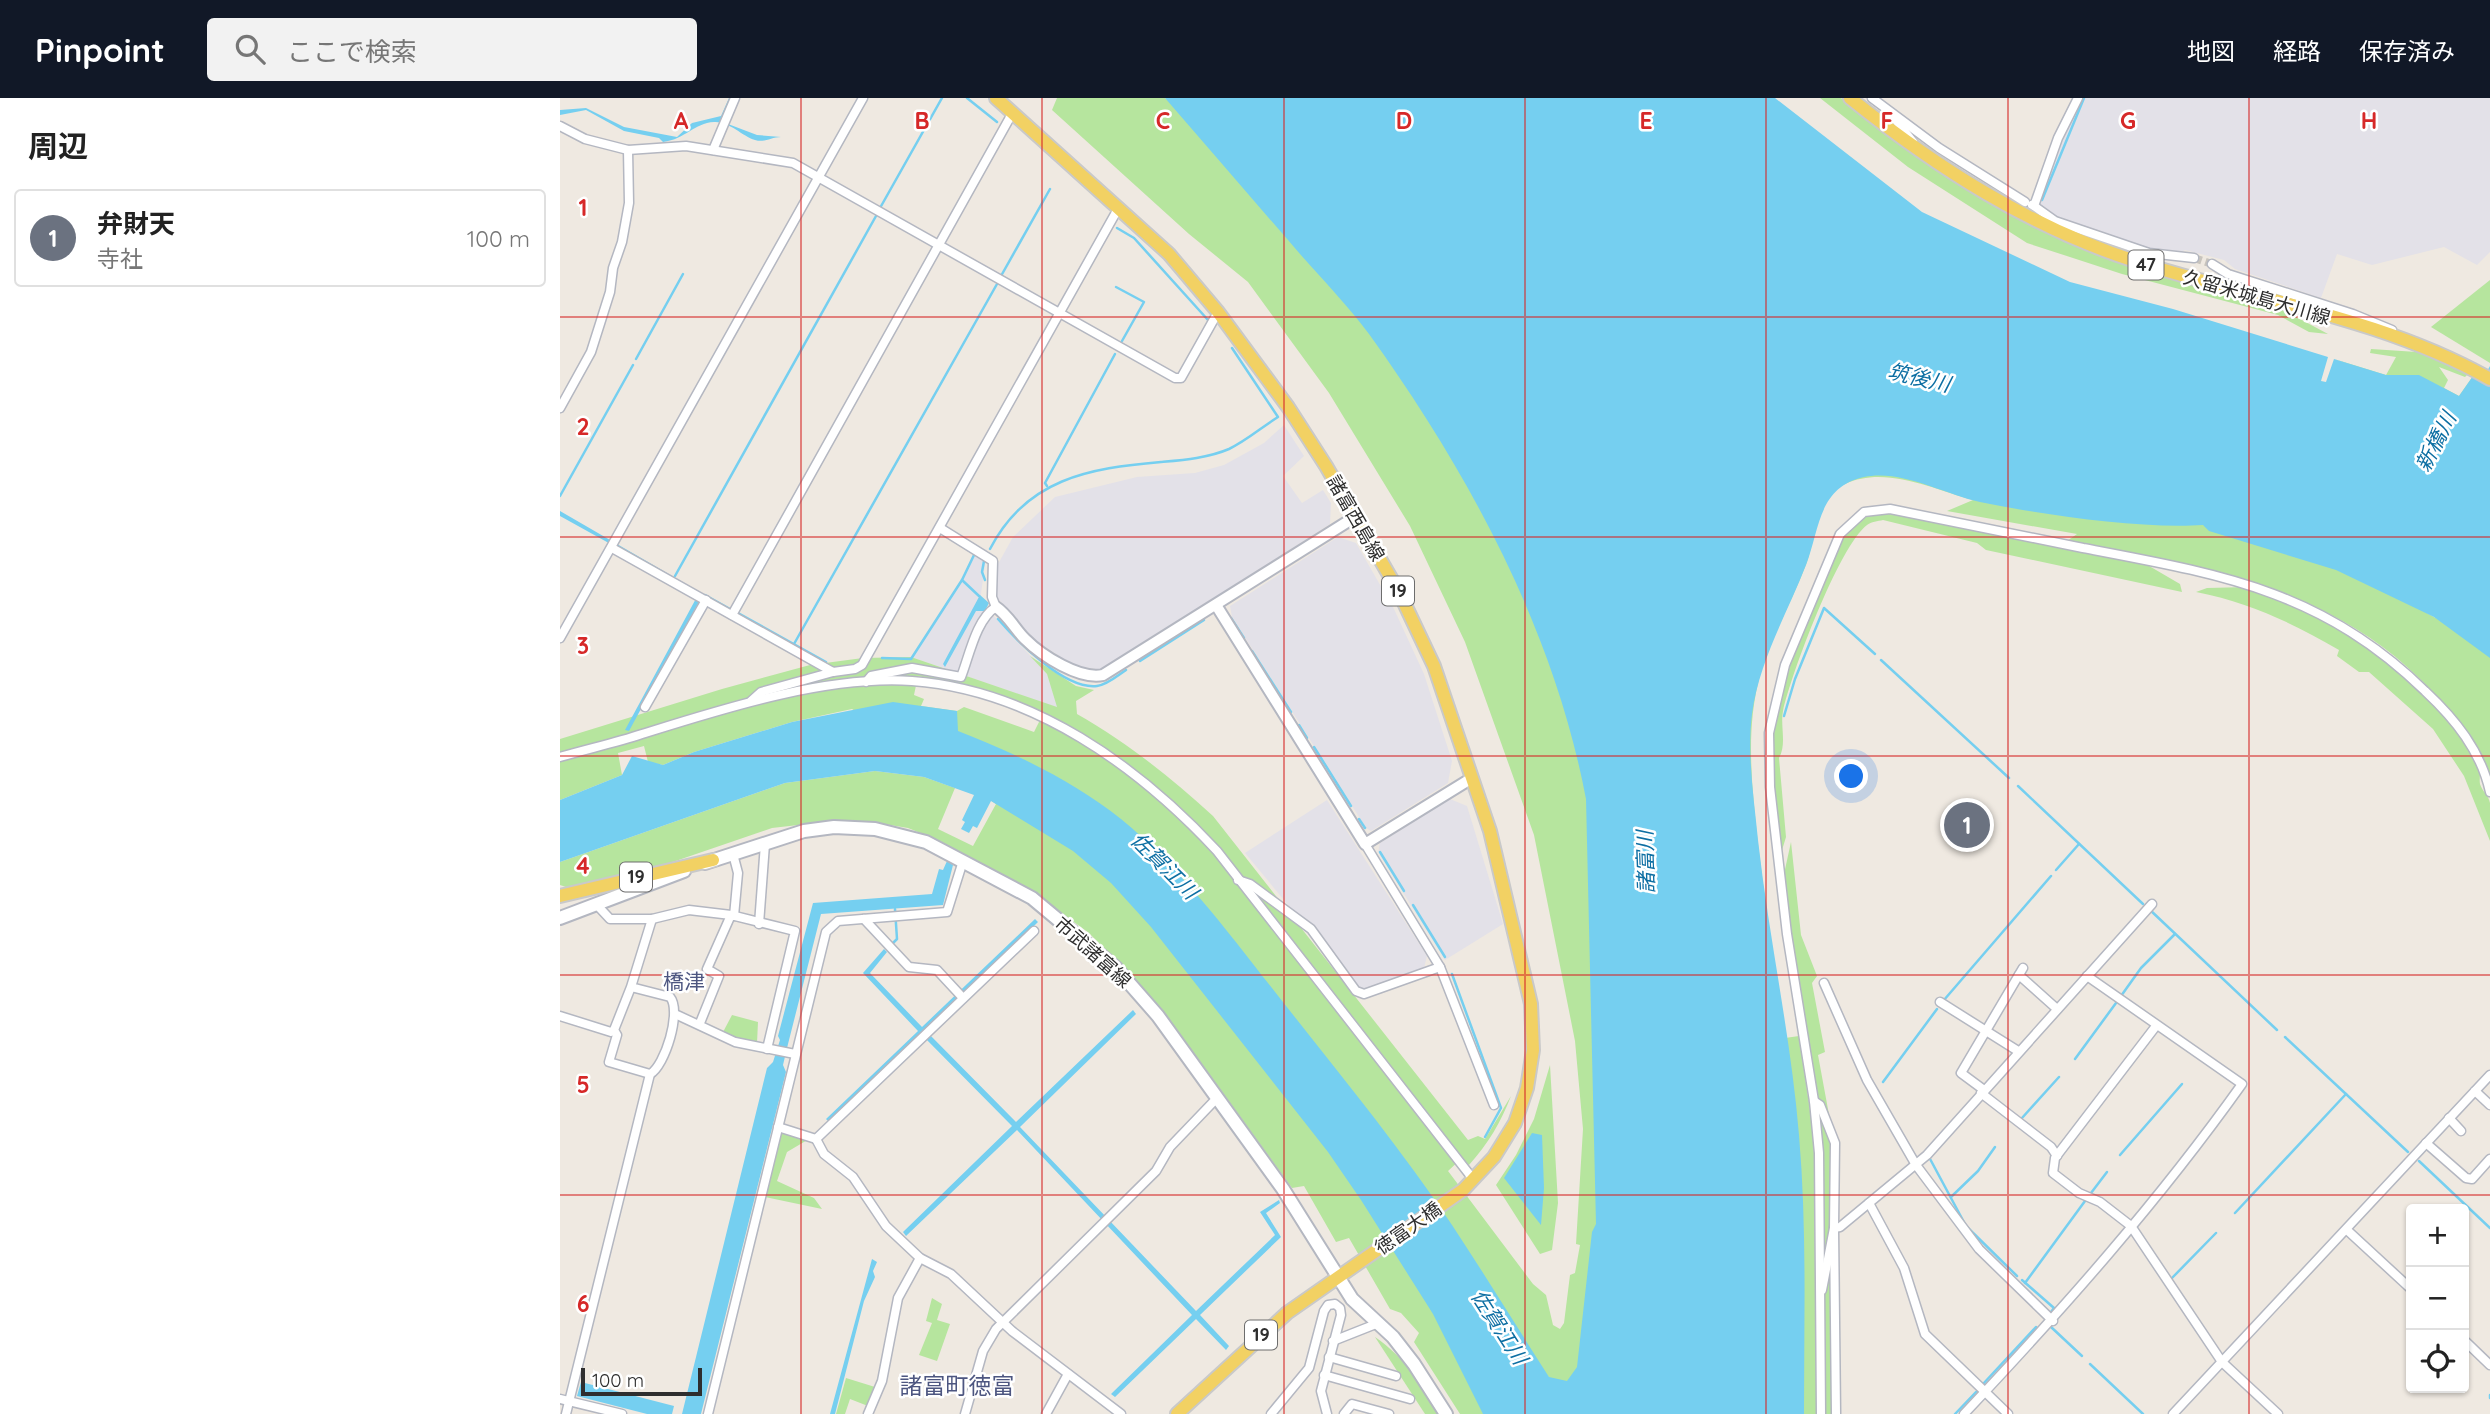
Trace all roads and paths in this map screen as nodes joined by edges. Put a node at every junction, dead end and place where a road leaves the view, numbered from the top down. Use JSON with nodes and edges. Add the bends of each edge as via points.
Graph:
{"nodes":[{"id":1,"x":735,"y":98,"type":"edge"},
{"id":2,"x":863,"y":98,"type":"edge"},
{"id":3,"x":996,"y":98,"type":"edge"},
{"id":4,"x":1850,"y":98,"type":"edge"},
{"id":5,"x":1872,"y":98,"type":"edge"},
{"id":6,"x":2078,"y":98,"type":"edge"},
{"id":7,"x":1013,"y":112,"type":"junction"},
{"id":8,"x":1893,"y":115,"type":"junction"},
{"id":9,"x":560,"y":126,"type":"edge"},
{"id":10,"x":1915,"y":148,"type":"junction"},
{"id":11,"x":628,"y":150,"type":"junction"},
{"id":12,"x":713,"y":150,"type":"junction"},
{"id":13,"x":818,"y":178,"type":"junction"},
{"id":14,"x":1985,"y":194,"type":"junction"},
{"id":15,"x":2030,"y":204,"type":"junction"},
{"id":16,"x":1119,"y":207,"type":"junction"},
{"id":17,"x":938,"y":247,"type":"junction"},
{"id":18,"x":2194,"y":258,"type":"tunnel mouth"},
{"id":19,"x":2212,"y":264,"type":"tunnel mouth"},
{"id":20,"x":1218,"y":312,"type":"junction"},
{"id":21,"x":1059,"y":313,"type":"junction"},
{"id":22,"x":2404,"y":341,"type":"junction"},
{"id":23,"x":2490,"y":379,"type":"edge"},
{"id":24,"x":560,"y":408,"type":"edge"},
{"id":25,"x":1354,"y":517,"type":"junction"},
{"id":26,"x":940,"y":528,"type":"junction"},
{"id":27,"x":613,"y":545,"type":"junction"},
{"id":28,"x":701,"y":598,"type":"junction"},
{"id":29,"x":1216,"y":605,"type":"junction"},
{"id":30,"x":996,"y":607,"type":"junction"},
{"id":31,"x":732,"y":615,"type":"junction"},
{"id":32,"x":561,"y":635,"type":"edge"},
{"id":33,"x":833,"y":672,"type":"junction"},
{"id":34,"x":866,"y":682,"type":"junction"},
{"id":35,"x":749,"y":703,"type":"junction"},
{"id":36,"x":645,"y":707,"type":"dead end"},
{"id":37,"x":560,"y":757,"type":"edge"},
{"id":38,"x":1472,"y":778,"type":"junction"},
{"id":39,"x":2490,"y":792,"type":"edge"},
{"id":40,"x":765,"y":844,"type":"junction"},
{"id":41,"x":1365,"y":844,"type":"junction"},
{"id":42,"x":733,"y":854,"type":"junction"},
{"id":43,"x":713,"y":860,"type":"junction"},
{"id":44,"x":963,"y":861,"type":"junction"},
{"id":45,"x":1238,"y":880,"type":"junction"},
{"id":46,"x":560,"y":896,"type":"edge"},
{"id":47,"x":596,"y":904,"type":"junction"},
{"id":48,"x":2152,"y":904,"type":"dead end"},
{"id":49,"x":732,"y":916,"type":"junction"},
{"id":50,"x":560,"y":918,"type":"edge"},
{"id":51,"x":652,"y":919,"type":"junction"},
{"id":52,"x":864,"y":919,"type":"junction"},
{"id":53,"x":759,"y":924,"type":"junction"},
{"id":54,"x":1034,"y":931,"type":"dead end"},
{"id":55,"x":1440,"y":967,"type":"junction"},
{"id":56,"x":2088,"y":976,"type":"junction"},
{"id":57,"x":1824,"y":983,"type":"dead end"},
{"id":58,"x":631,"y":987,"type":"junction"},
{"id":59,"x":961,"y":996,"type":"junction"},
{"id":60,"x":1940,"y":1002,"type":"dead end"},
{"id":61,"x":2057,"y":1009,"type":"junction"},
{"id":62,"x":676,"y":1014,"type":"junction"},
{"id":63,"x":560,"y":1016,"type":"edge"},
{"id":64,"x":700,"y":1023,"type":"junction"},
{"id":65,"x":2156,"y":1026,"type":"junction"},
{"id":66,"x":614,"y":1030,"type":"junction"},
{"id":67,"x":1987,"y":1032,"type":"junction"},
{"id":68,"x":769,"y":1049,"type":"junction"},
{"id":69,"x":2018,"y":1051,"type":"junction"},
{"id":70,"x":792,"y":1054,"type":"junction"},
{"id":71,"x":650,"y":1074,"type":"junction"},
{"id":72,"x":2490,"y":1075,"type":"edge"},
{"id":73,"x":2475,"y":1091,"type":"junction"},
{"id":74,"x":1983,"y":1092,"type":"junction"},
{"id":75,"x":1217,"y":1098,"type":"junction"},
{"id":76,"x":1814,"y":1101,"type":"junction"},
{"id":77,"x":1493,"y":1105,"type":"dead end"},
{"id":78,"x":2490,"y":1105,"type":"edge"},
{"id":79,"x":2449,"y":1118,"type":"junction"},
{"id":80,"x":778,"y":1127,"type":"junction"},
{"id":81,"x":2461,"y":1131,"type":"dead end"},
{"id":82,"x":816,"y":1139,"type":"junction"},
{"id":83,"x":2426,"y":1143,"type":"junction"},
{"id":84,"x":2057,"y":1156,"type":"junction"},
{"id":85,"x":2490,"y":1159,"type":"edge"},
{"id":86,"x":1916,"y":1165,"type":"junction"},
{"id":87,"x":1473,"y":1179,"type":"junction"},
{"id":88,"x":1463,"y":1189,"type":"joint"},
{"id":89,"x":1869,"y":1203,"type":"junction"},
{"id":90,"x":2131,"y":1226,"type":"junction"},
{"id":91,"x":1834,"y":1228,"type":"junction"},
{"id":92,"x":2347,"y":1230,"type":"junction"},
{"id":93,"x":920,"y":1258,"type":"junction"},
{"id":94,"x":1339,"y":1276,"type":"junction"},
{"id":95,"x":2406,"y":1284,"type":"edge"},
{"id":96,"x":1820,"y":1296,"type":"junction"},
{"id":97,"x":1003,"y":1320,"type":"junction"},
{"id":98,"x":2053,"y":1321,"type":"junction"},
{"id":99,"x":1376,"y":1324,"type":"junction"},
{"id":100,"x":1333,"y":1341,"type":"junction"},
{"id":101,"x":2469,"y":1345,"type":"edge"},
{"id":102,"x":1329,"y":1357,"type":"junction"},
{"id":103,"x":2222,"y":1362,"type":"junction"},
{"id":104,"x":2490,"y":1365,"type":"edge"},
{"id":105,"x":1068,"y":1374,"type":"junction"},
{"id":106,"x":1324,"y":1375,"type":"junction"},
{"id":107,"x":1396,"y":1376,"type":"dead end"},
{"id":108,"x":1984,"y":1392,"type":"junction"},
{"id":109,"x":1410,"y":1399,"type":"dead end"},
{"id":110,"x":564,"y":1400,"type":"edge"},
{"id":111,"x":566,"y":1414,"type":"edge"},
{"id":112,"x":622,"y":1414,"type":"edge"},
{"id":113,"x":708,"y":1414,"type":"edge"},
{"id":114,"x":868,"y":1414,"type":"edge"},
{"id":115,"x":965,"y":1414,"type":"edge"},
{"id":116,"x":1046,"y":1414,"type":"edge"},
{"id":117,"x":1121,"y":1414,"type":"edge"},
{"id":118,"x":1177,"y":1414,"type":"edge"},
{"id":119,"x":1271,"y":1414,"type":"edge"},
{"id":120,"x":1327,"y":1414,"type":"edge"},
{"id":121,"x":1344,"y":1414,"type":"edge"},
{"id":122,"x":1390,"y":1414,"type":"edge"},
{"id":123,"x":1446,"y":1414,"type":"edge"},
{"id":124,"x":1821,"y":1414,"type":"edge"},
{"id":125,"x":1836,"y":1414,"type":"edge"},
{"id":126,"x":1964,"y":1414,"type":"edge"},
{"id":127,"x":2008,"y":1414,"type":"edge"},
{"id":128,"x":2172,"y":1414,"type":"edge"},
{"id":129,"x":2278,"y":1414,"type":"edge"}],
"edges":[{"from":1,"to":12,"type":"street"},
{"from":2,"to":13,"type":"street"},
{"from":3,"to":7,"type":"main road","name":"諸富西島線","number":"19"},
{"from":4,"to":10,"type":"main road","name":"久留米城島大川線","number":"47"},
{"from":5,"to":8,"type":"street"},
{"from":6,"to":15,"type":"street"},
{"from":7,"to":16,"type":"main road","name":"諸富西島線","number":"19"},
{"from":7,"to":17,"type":"street"},
{"from":8,"to":10,"type":"street"},
{"from":8,"to":15,"type":"street"},
{"from":9,"to":11,"type":"street","via":[[585,139]]},
{"from":10,"to":14,"type":"main road","name":"久留米城島大川線","number":"47"},
{"from":11,"to":12,"type":"street","via":[[685,146]]},
{"from":11,"to":24,"type":"street","via":[[626,227],[612,268],[610,292],[591,352]]},
{"from":12,"to":13,"type":"street","via":[[785,160]]},
{"from":13,"to":17,"type":"street"},
{"from":13,"to":27,"type":"street"},
{"from":14,"to":15,"type":"street"},
{"from":14,"to":22,"type":"main road","name":"久留米城島大川線","number":"47","via":[[2057,232],[2137,262]]},
{"from":15,"to":18,"type":"street","via":[[2055,221],[2149,253]]},
{"from":16,"to":20,"type":"main road","name":"諸富西島線","number":"19"},
{"from":16,"to":21,"type":"street"},
{"from":17,"to":21,"type":"street"},
{"from":17,"to":31,"type":"street"},
{"from":19,"to":22,"type":"street","via":[[2228,274],[2389,328]]},
{"from":20,"to":21,"type":"street","via":[[1178,379]]},
{"from":20,"to":25,"type":"main road","name":"諸富西島線","number":"19","via":[[1288,407]]},
{"from":21,"to":26,"type":"street"},
{"from":22,"to":23,"type":"main road","name":"久留米城島大川線","number":"47"},
{"from":25,"to":29,"type":"street"},
{"from":25,"to":38,"type":"main road","name":"諸富西島線","number":"19","via":[[1399,592],[1434,666]]},
{"from":26,"to":30,"type":"street","via":[[993,561]]},
{"from":26,"to":33,"type":"street","via":[[867,658],[855,669]]},
{"from":27,"to":28,"type":"street"},
{"from":27,"to":32,"type":"street"},
{"from":28,"to":31,"type":"street"},
{"from":28,"to":36,"type":"street"},
{"from":29,"to":30,"type":"street","via":[[1095,677],[1074,672],[1026,640]]},
{"from":29,"to":41,"type":"street"},
{"from":30,"to":34,"type":"street","via":[[980,627],[961,677],[912,668],[870,676]]},
{"from":31,"to":33,"type":"street"},
{"from":33,"to":35,"type":"street","via":[[761,692]]},
{"from":34,"to":35,"type":"street"},
{"from":34,"to":45,"type":"street","via":[[912,681],[973,693],[1039,717],[1089,742],[1170,803]]},
{"from":35,"to":37,"type":"street"},
{"from":38,"to":41,"type":"street"},
{"from":38,"to":87,"type":"main road","name":"諸富西島線","number":"19","via":[[1523,961],[1533,1050],[1515,1123],[1494,1157]]},
{"from":39,"to":76,"type":"street","via":[[2478,756],[2439,704],[2353,631],[2300,603],[2206,571],[1890,509],[1864,512],[1847,524],[1832,549],[1785,665],[1769,733],[1770,787],[1787,934]]},
{"from":40,"to":42,"type":"main road","name":"市武諸富線"},
{"from":40,"to":44,"type":"main road","name":"市武諸富線","via":[[804,831],[875,829],[926,842]]},
{"from":40,"to":53,"type":"street"},
{"from":41,"to":55,"type":"street"},
{"from":42,"to":43,"type":"main road","name":"市武諸富線"},
{"from":42,"to":49,"type":"street","via":[[738,873]]},
{"from":43,"to":46,"type":"main road","number":"19"},
{"from":43,"to":47,"type":"main road","name":"市武諸富線"},
{"from":44,"to":52,"type":"street","via":[[947,912]]},
{"from":44,"to":75,"type":"main road","name":"市武諸富線","via":[[1032,898],[1116,968],[1158,1016]]},
{"from":45,"to":55,"type":"street","via":[[1311,929],[1356,991],[1364,994]]},
{"from":45,"to":87,"type":"street"},
{"from":47,"to":50,"type":"main road","name":"市武諸富線"},
{"from":47,"to":51,"type":"street","via":[[610,919]]},
{"from":48,"to":56,"type":"street"},
{"from":49,"to":51,"type":"street","via":[[689,910]]},
{"from":49,"to":53,"type":"street"},
{"from":49,"to":64,"type":"street","via":[[707,969],[719,976]]},
{"from":51,"to":58,"type":"street"},
{"from":52,"to":59,"type":"street","via":[[909,967],[937,970]]},
{"from":52,"to":70,"type":"street","via":[[833,923],[826,932]]},
{"from":53,"to":68,"type":"street","via":[[795,931]]},
{"from":54,"to":59,"type":"street"},
{"from":55,"to":77,"type":"street"},
{"from":56,"to":61,"type":"street"},
{"from":56,"to":65,"type":"street"},
{"from":57,"to":86,"type":"street","via":[[1867,1080]]},
{"from":58,"to":62,"type":"street","via":[[670,997]]},
{"from":58,"to":66,"type":"street"},
{"from":59,"to":82,"type":"street"},
{"from":60,"to":67,"type":"street"},
{"from":61,"to":67,"type":"street","via":[[2021,972]]},
{"from":61,"to":69,"type":"street"},
{"from":62,"to":64,"type":"street"},
{"from":62,"to":71,"type":"street","via":[[660,1064]]},
{"from":63,"to":66,"type":"street"},
{"from":64,"to":68,"type":"street","via":[[735,1042]]},
{"from":65,"to":84,"type":"street"},
{"from":65,"to":90,"type":"street","via":[[2242,1084],[2191,1155]]},
{"from":66,"to":71,"type":"street","via":[[617,1035],[609,1062]]},
{"from":67,"to":69,"type":"street"},
{"from":67,"to":74,"type":"street","via":[[1961,1073]]},
{"from":68,"to":70,"type":"street"},
{"from":69,"to":74,"type":"street"},
{"from":70,"to":80,"type":"street"},
{"from":71,"to":110,"type":"street"},
{"from":72,"to":73,"type":"street"},
{"from":73,"to":78,"type":"street"},
{"from":73,"to":79,"type":"street"},
{"from":74,"to":84,"type":"street"},
{"from":74,"to":86,"type":"street"},
{"from":75,"to":94,"type":"main road","name":"市武諸富線"},
{"from":75,"to":97,"type":"street","via":[[1170,1147],[1156,1171]]},
{"from":76,"to":91,"type":"street","via":[[1820,1105],[1835,1143]]},
{"from":76,"to":96,"type":"street"},
{"from":79,"to":81,"type":"street"},
{"from":79,"to":83,"type":"street"},
{"from":80,"to":82,"type":"street"},
{"from":80,"to":113,"type":"street"},
{"from":82,"to":93,"type":"street","via":[[824,1154],[853,1177],[886,1226]]},
{"from":83,"to":85,"type":"street","via":[[2466,1178],[2472,1179]]},
{"from":83,"to":92,"type":"street"},
{"from":84,"to":90,"type":"street","via":[[2053,1173]]},
{"from":86,"to":89,"type":"street"},
{"from":86,"to":98,"type":"street","via":[[1979,1250]]},
{"from":87,"to":88,"type":"main road","name":"諸富西島線","number":"19"},
{"from":88,"to":94,"type":"main road","name":"徳富大橋","number":"19"},
{"from":89,"to":91,"type":"street"},
{"from":89,"to":108,"type":"street","via":[[1904,1268],[1925,1334]]},
{"from":90,"to":98,"type":"street"},
{"from":90,"to":103,"type":"street"},
{"from":91,"to":96,"type":"street"},
{"from":91,"to":125,"type":"street"},
{"from":92,"to":95,"type":"street"},
{"from":92,"to":103,"type":"street"},
{"from":93,"to":97,"type":"street","via":[[951,1274]]},
{"from":93,"to":114,"type":"street","via":[[898,1298],[882,1381]]},
{"from":94,"to":99,"type":"main road","name":"市武諸富線"},
{"from":94,"to":118,"type":"main road","number":"19","via":[[1259,1336]]},
{"from":96,"to":124,"type":"street"},
{"from":97,"to":105,"type":"street"},
{"from":97,"to":115,"type":"street","via":[[983,1351]]},
{"from":98,"to":108,"type":"street"},
{"from":99,"to":100,"type":"street"},
{"from":99,"to":123,"type":"main road","name":"市武諸富線","via":[[1414,1363]]},
{"from":100,"to":102,"type":"street"},
{"from":100,"to":119,"type":"street","via":[[1340,1315],[1335,1304],[1324,1311],[1309,1368]]},
{"from":101,"to":104,"type":"street"},
{"from":102,"to":106,"type":"street"},
{"from":102,"to":107,"type":"street"},
{"from":103,"to":128,"type":"street"},
{"from":103,"to":129,"type":"street"},
{"from":105,"to":116,"type":"street"},
{"from":105,"to":117,"type":"street"},
{"from":106,"to":109,"type":"street"},
{"from":106,"to":120,"type":"street","via":[[1321,1391]]},
{"from":108,"to":126,"type":"street"},
{"from":108,"to":127,"type":"street"},
{"from":110,"to":111,"type":"street"},
{"from":110,"to":112,"type":"street"},
{"from":121,"to":122,"type":"street","via":[[1352,1404]]}]}
